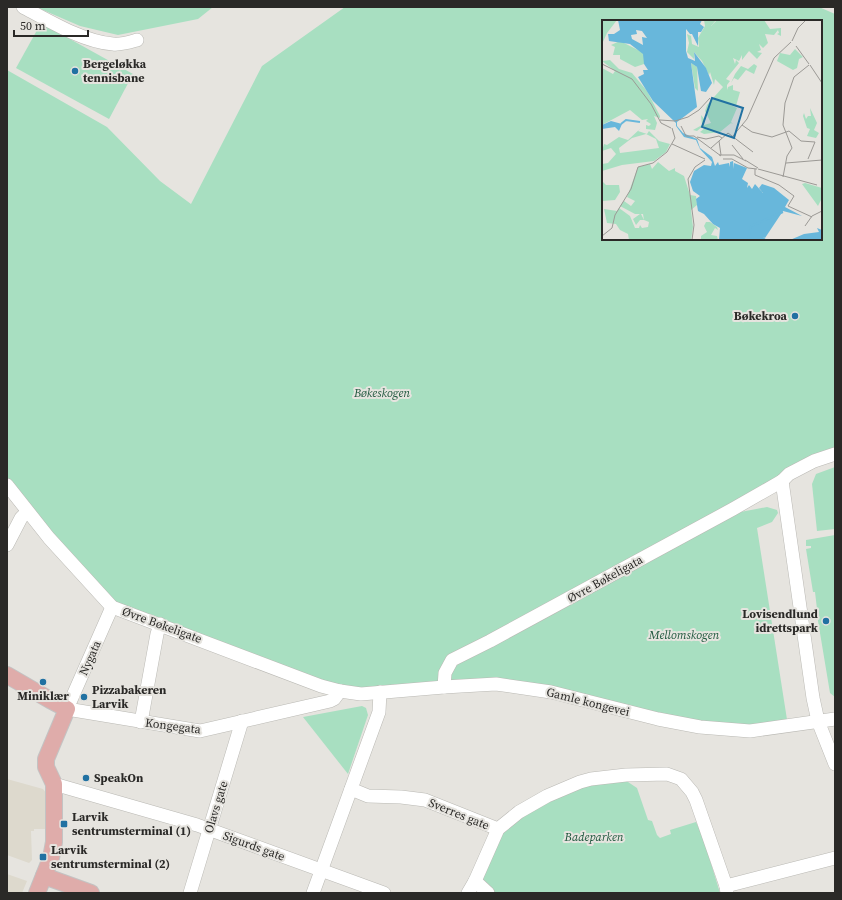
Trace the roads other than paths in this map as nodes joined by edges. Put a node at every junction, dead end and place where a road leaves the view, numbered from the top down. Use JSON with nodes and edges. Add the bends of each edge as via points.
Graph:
{"nodes":[{"id":1,"x":24,"y":7,"type":"edge"},
{"id":2,"x":138,"y":40,"type":"dead end"},
{"id":3,"x":835,"y":454,"type":"edge"},
{"id":4,"x":782,"y":481,"type":"junction"},
{"id":5,"x":7,"y":485,"type":"edge"},
{"id":6,"x":27,"y":512,"type":"junction"},
{"id":7,"x":7,"y":545,"type":"edge"},
{"id":8,"x":112,"y":607,"type":"junction"},
{"id":9,"x":160,"y":624,"type":"junction"},
{"id":10,"x":7,"y":675,"type":"edge"},
{"id":11,"x":444,"y":687,"type":"junction"},
{"id":12,"x":340,"y":691,"type":"junction"},
{"id":13,"x":380,"y":692,"type":"junction"},
{"id":14,"x":67,"y":709,"type":"junction"},
{"id":15,"x":835,"y":719,"type":"edge"},
{"id":16,"x":242,"y":721,"type":"junction"},
{"id":17,"x":818,"y":721,"type":"junction"},
{"id":18,"x":142,"y":722,"type":"junction"},
{"id":19,"x":835,"y":764,"type":"edge"},
{"id":20,"x":54,"y":784,"type":"junction"},
{"id":21,"x":351,"y":789,"type":"junction"},
{"id":22,"x":498,"y":829,"type":"junction"},
{"id":23,"x":210,"y":830,"type":"junction"},
{"id":24,"x":835,"y":858,"type":"edge"},
{"id":25,"x":321,"y":871,"type":"junction"},
{"id":26,"x":44,"y":876,"type":"junction"},
{"id":27,"x":475,"y":881,"type":"junction"},
{"id":28,"x":726,"y":890,"type":"edge"},
{"id":29,"x":37,"y":893,"type":"edge"},
{"id":30,"x":91,"y":893,"type":"edge"},
{"id":31,"x":190,"y":893,"type":"edge"},
{"id":32,"x":313,"y":893,"type":"edge"},
{"id":33,"x":384,"y":893,"type":"edge"},
{"id":34,"x":468,"y":893,"type":"edge"},
{"id":35,"x":488,"y":893,"type":"edge"}],
"edges":[{"from":1,"to":2,"type":"street","via":[[86,39],[113,44]]},
{"from":3,"to":4,"type":"street","name":"Øvre Bøkeligata","via":[[789,474]]},
{"from":4,"to":11,"type":"street","name":"Øvre Bøkeligata","via":[[452,660],[445,673]]},
{"from":4,"to":17,"type":"street","via":[[812,698]]},
{"from":5,"to":6,"type":"street","name":"Øvre Bøkeligate"},
{"from":6,"to":7,"type":"street","via":[[21,518]]},
{"from":6,"to":8,"type":"street","name":"Øvre Bøkeligate"},
{"from":8,"to":9,"type":"street","name":"Øvre Bøkeligate"},
{"from":8,"to":14,"type":"street","name":"Nygata"},
{"from":9,"to":12,"type":"street","name":"Øvre Bøkeligate"},
{"from":9,"to":18,"type":"street","via":[[156,634]]},
{"from":10,"to":14,"type":"main road","name":"Kongegata"},
{"from":11,"to":13,"type":"street","name":"Gamle kongevei"},
{"from":11,"to":17,"type":"street","name":"Gamle kongevei","via":[[496,684],[551,692],[700,727],[750,731]]},
{"from":12,"to":13,"type":"street","name":"Gamle kongevei","via":[[361,694]]},
{"from":12,"to":16,"type":"street","name":"Kongegata","via":[[330,701]]},
{"from":13,"to":21,"type":"street","via":[[379,712]]},
{"from":14,"to":18,"type":"street","name":"Kongegata"},
{"from":14,"to":20,"type":"main road","via":[[46,758],[46,767]]},
{"from":15,"to":17,"type":"street","name":"Gamle kongevei"},
{"from":16,"to":18,"type":"street","name":"Kongegata","via":[[200,731]]},
{"from":16,"to":23,"type":"street","name":"Olavs gate"},
{"from":17,"to":19,"type":"street"},
{"from":20,"to":23,"type":"street","name":"Sigurds gate"},
{"from":20,"to":26,"type":"main road","via":[[54,849]]},
{"from":21,"to":22,"type":"street","name":"Sverres gate","via":[[368,796],[425,800]]},
{"from":21,"to":25,"type":"street"},
{"from":22,"to":27,"type":"street"},
{"from":22,"to":28,"type":"street","via":[[519,812],[547,796],[580,782],[626,775],[667,774],[681,779],[692,792]]},
{"from":23,"to":25,"type":"street","name":"Sigurds gate"},
{"from":23,"to":31,"type":"street","name":"Olavs gate"},
{"from":24,"to":28,"type":"street"},
{"from":25,"to":32,"type":"street"},
{"from":25,"to":33,"type":"street","name":"Sigurds gate"},
{"from":26,"to":29,"type":"main road"},
{"from":26,"to":30,"type":"main road"},
{"from":27,"to":34,"type":"street"},
{"from":27,"to":35,"type":"street"}]}
